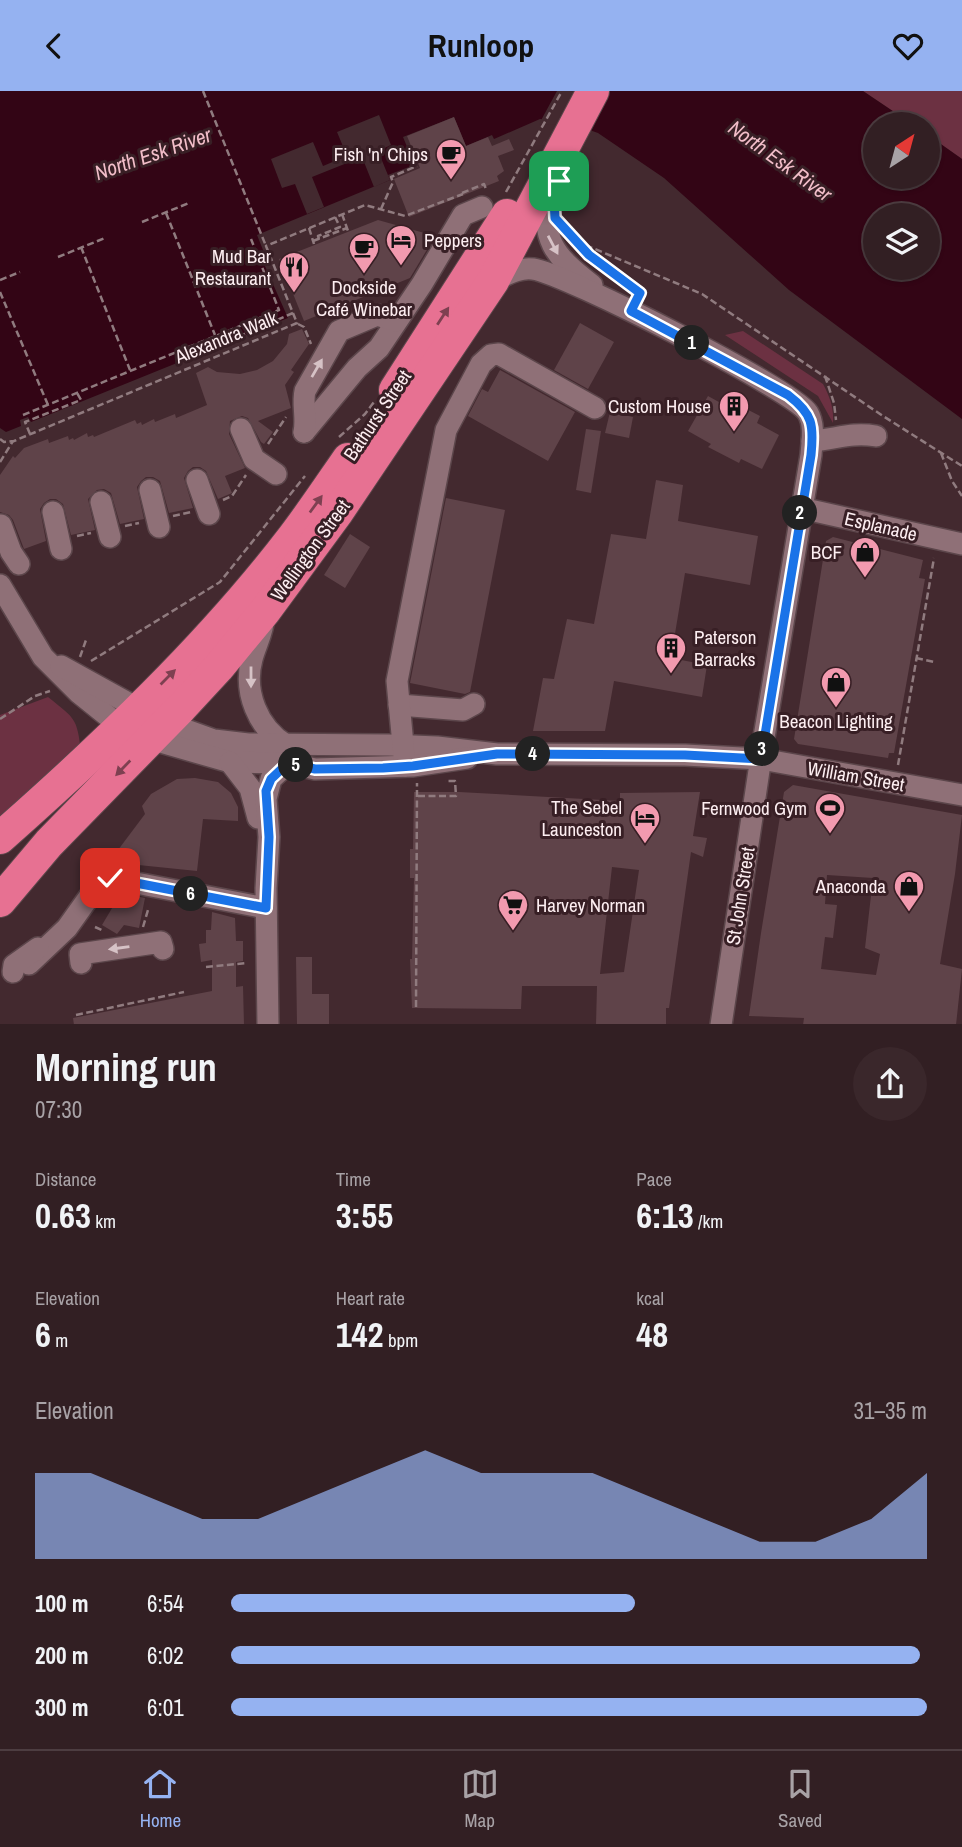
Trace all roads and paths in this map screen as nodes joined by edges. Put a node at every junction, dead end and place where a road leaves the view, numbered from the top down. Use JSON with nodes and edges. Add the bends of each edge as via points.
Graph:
{"nodes":[{"id":1,"x":204,"y":91,"type":"edge"},
{"id":2,"x":562,"y":91,"type":"edge"},
{"id":3,"x":574,"y":91,"type":"edge"},
{"id":4,"x":593,"y":91,"type":"edge"},
{"id":5,"x":547,"y":155,"type":"junction"},
{"id":6,"x":417,"y":166,"type":"dead end"},
{"id":7,"x":189,"y":203,"type":"dead end"},
{"id":8,"x":381,"y":209,"type":"junction"},
{"id":9,"x":478,"y":209,"type":"joint"},
{"id":10,"x":166,"y":213,"type":"junction"},
{"id":11,"x":342,"y":214,"type":"junction"},
{"id":12,"x":335,"y":217,"type":"junction"},
{"id":13,"x":142,"y":222,"type":"dead end"},
{"id":14,"x":309,"y":228,"type":"junction"},
{"id":15,"x":563,"y":229,"type":"dead end"},
{"id":16,"x":569,"y":235,"type":"junction"},
{"id":17,"x":104,"y":238,"type":"dead end"},
{"id":18,"x":251,"y":239,"type":"dead end"},
{"id":19,"x":319,"y":239,"type":"junction"},
{"id":20,"x":266,"y":246,"type":"junction"},
{"id":21,"x":81,"y":247,"type":"junction"},
{"id":22,"x":58,"y":257,"type":"dead end"},
{"id":23,"x":20,"y":272,"type":"dead end"},
{"id":24,"x":0,"y":280,"type":"edge"},
{"id":25,"x":493,"y":281,"type":"junction"},
{"id":26,"x":0,"y":292,"type":"edge"},
{"id":27,"x":622,"y":306,"type":"junction"},
{"id":28,"x":293,"y":313,"type":"junction"},
{"id":29,"x":396,"y":321,"type":"junction"},
{"id":30,"x":225,"y":332,"type":"junction"},
{"id":31,"x":215,"y":335,"type":"junction"},
{"id":32,"x":455,"y":338,"type":"junction"},
{"id":33,"x":491,"y":355,"type":"junction"},
{"id":34,"x":130,"y":370,"type":"junction"},
{"id":35,"x":825,"y":376,"type":"junction"},
{"id":36,"x":77,"y":393,"type":"junction"},
{"id":37,"x":48,"y":405,"type":"junction"},
{"id":38,"x":595,"y":408,"type":"dead end"},
{"id":39,"x":23,"y":415,"type":"dead end"},
{"id":40,"x":835,"y":423,"type":"dead end"},
{"id":41,"x":241,"y":429,"type":"dead end"},
{"id":42,"x":30,"y":434,"type":"junction"},
{"id":43,"x":876,"y":436,"type":"dead end"},
{"id":44,"x":0,"y":439,"type":"edge"},
{"id":45,"x":14,"y":440,"type":"junction"},
{"id":46,"x":812,"y":441,"type":"junction"},
{"id":47,"x":941,"y":453,"type":"junction"},
{"id":48,"x":0,"y":461,"type":"edge"},
{"id":49,"x":962,"y":466,"type":"edge"},
{"id":50,"x":276,"y":474,"type":"dead end"},
{"id":51,"x":197,"y":480,"type":"dead end"},
{"id":52,"x":150,"y":490,"type":"dead end"},
{"id":53,"x":962,"y":496,"type":"edge"},
{"id":54,"x":101,"y":502,"type":"dead end"},
{"id":55,"x":801,"y":508,"type":"junction"},
{"id":56,"x":52,"y":512,"type":"dead end"},
{"id":57,"x":209,"y":514,"type":"dead end"},
{"id":58,"x":1,"y":525,"type":"edge"},
{"id":59,"x":159,"y":527,"type":"dead end"},
{"id":60,"x":110,"y":537,"type":"dead end"},
{"id":61,"x":962,"y":544,"type":"edge"},
{"id":62,"x":61,"y":549,"type":"dead end"},
{"id":63,"x":934,"y":558,"type":"dead end"},
{"id":64,"x":19,"y":564,"type":"dead end"},
{"id":65,"x":0,"y":585,"type":"edge"},
{"id":66,"x":265,"y":611,"type":"junction"},
{"id":67,"x":86,"y":640,"type":"dead end"},
{"id":68,"x":916,"y":658,"type":"junction"},
{"id":69,"x":934,"y":662,"type":"dead end"},
{"id":70,"x":81,"y":667,"type":"dead end"},
{"id":71,"x":55,"y":687,"type":"dead end"},
{"id":72,"x":474,"y":704,"type":"dead end"},
{"id":73,"x":399,"y":705,"type":"junction"},
{"id":74,"x":129,"y":717,"type":"junction"},
{"id":75,"x":0,"y":719,"type":"edge"},
{"id":76,"x":159,"y":731,"type":"junction"},
{"id":77,"x":287,"y":754,"type":"junction"},
{"id":78,"x":404,"y":756,"type":"junction"},
{"id":79,"x":761,"y":759,"type":"junction"},
{"id":80,"x":229,"y":762,"type":"junction"},
{"id":81,"x":898,"y":765,"type":"dead end"},
{"id":82,"x":443,"y":781,"type":"dead end"},
{"id":83,"x":417,"y":787,"type":"dead end"},
{"id":84,"x":962,"y":795,"type":"edge"},
{"id":85,"x":417,"y":796,"type":"junction"},
{"id":86,"x":0,"y":838,"type":"edge"},
{"id":87,"x":267,"y":864,"type":"junction"},
{"id":88,"x":8,"y":890,"type":"edge"},
{"id":89,"x":266,"y":908,"type":"junction"},
{"id":90,"x":163,"y":949,"type":"dead end"},
{"id":91,"x":81,"y":963,"type":"dead end"},
{"id":92,"x":247,"y":963,"type":"dead end"},
{"id":93,"x":23,"y":966,"type":"dead end"},
{"id":94,"x":206,"y":967,"type":"dead end"},
{"id":95,"x":184,"y":992,"type":"dead end"},
{"id":96,"x":416,"y":1007,"type":"dead end"},
{"id":97,"x":76,"y":1015,"type":"dead end"},
{"id":98,"x":268,"y":1024,"type":"edge"},
{"id":99,"x":721,"y":1024,"type":"edge"}],
"edges":[{"from":1,"to":20,"type":"path","name":"Alexandra Walk"},
{"from":2,"to":5,"type":"path"},
{"from":3,"to":5,"type":"highway"},
{"from":4,"to":5,"type":"highway"},
{"from":5,"to":25,"type":"highway","name":"Wellington Street"},
{"from":5,"to":27,"type":"street","one_way":true,"via":[[545,221],[551,243],[563,261]]},
{"from":74,"to":5,"type":"highway","name":"Bathurst Street","one_way":true,"via":[[242,599],[292,537],[388,401]]},
{"from":6,"to":8,"type":"path","via":[[391,177]]},
{"from":7,"to":10,"type":"path"},
{"from":8,"to":9,"type":"path","via":[[405,216],[463,193],[467,205]]},
{"from":8,"to":11,"type":"path","via":[[365,205]]},
{"from":9,"to":29,"type":"street","via":[[463,215]]},
{"from":10,"to":13,"type":"path"},
{"from":10,"to":31,"type":"path"},
{"from":11,"to":12,"type":"path"},
{"from":11,"to":19,"type":"path","via":[[347,229]]},
{"from":12,"to":14,"type":"path"},
{"from":12,"to":19,"type":"path","via":[[340,227]]},
{"from":14,"to":19,"type":"path","via":[[314,243]]},
{"from":14,"to":20,"type":"path"},
{"from":15,"to":16,"type":"path"},
{"from":16,"to":27,"type":"path","via":[[640,293]]},
{"from":16,"to":35,"type":"path","via":[[702,294]]},
{"from":17,"to":21,"type":"path"},
{"from":18,"to":30,"type":"path","via":[[279,310]]},
{"from":20,"to":28,"type":"path","name":"Alexandra Walk"},
{"from":21,"to":22,"type":"path"},
{"from":21,"to":34,"type":"path"},
{"from":23,"to":24,"type":"path"},
{"from":25,"to":27,"type":"street","name":"St John Street","via":[[534,269]]},
{"from":25,"to":32,"type":"highway","name":"Wellington Street"},
{"from":26,"to":37,"type":"path"},
{"from":27,"to":46,"type":"street","name":"St John Street","via":[[788,395],[809,415]]},
{"from":28,"to":30,"type":"path","via":[[228,341]]},
{"from":28,"to":42,"type":"path","name":"Alexandra Walk","via":[[299,325]]},
{"from":29,"to":29,"type":"street","one_way":true,"via":[[379,348],[304,432],[303,398],[339,331],[377,315]]},
{"from":30,"to":31,"type":"path"},
{"from":31,"to":34,"type":"path"},
{"from":32,"to":33,"type":"street"},
{"from":32,"to":66,"type":"highway","name":"Wellington Street"},
{"from":33,"to":38,"type":"street","via":[[499,354]]},
{"from":33,"to":73,"type":"street","via":[[481,364],[446,430],[397,681]]},
{"from":34,"to":36,"type":"path"},
{"from":35,"to":40,"type":"path"},
{"from":35,"to":47,"type":"path"},
{"from":36,"to":37,"type":"path"},
{"from":36,"to":42,"type":"path","via":[[81,400],[25,422]]},
{"from":37,"to":39,"type":"path"},
{"from":41,"to":50,"type":"street","via":[[254,459]]},
{"from":42,"to":45,"type":"path","name":"Alexandra Walk"},
{"from":43,"to":46,"type":"street","via":[[856,433]]},
{"from":44,"to":45,"type":"path","name":"Alexandra Walk"},
{"from":45,"to":48,"type":"path"},
{"from":46,"to":55,"type":"street","name":"St John Street"},
{"from":47,"to":49,"type":"path"},
{"from":47,"to":53,"type":"path"},
{"from":51,"to":57,"type":"street"},
{"from":52,"to":59,"type":"street"},
{"from":54,"to":60,"type":"street"},
{"from":55,"to":61,"type":"street","name":"Esplanade"},
{"from":55,"to":79,"type":"street","name":"St John Street"},
{"from":56,"to":62,"type":"street"},
{"from":58,"to":64,"type":"street"},
{"from":63,"to":68,"type":"path"},
{"from":65,"to":74,"type":"street","via":[[43,657]]},
{"from":66,"to":76,"type":"highway","name":"Wellington Street"},
{"from":66,"to":77,"type":"street","one_way":true,"via":[[263,632],[251,661],[252,697],[261,723]]},
{"from":67,"to":70,"type":"path","via":[[79,655]]},
{"from":68,"to":69,"type":"path"},
{"from":68,"to":81,"type":"path"},
{"from":71,"to":75,"type":"path"},
{"from":72,"to":73,"type":"street","via":[[463,710]]},
{"from":73,"to":78,"type":"street"},
{"from":74,"to":76,"type":"highway"},
{"from":74,"to":86,"type":"highway","name":"Bathurst Street"},
{"from":76,"to":77,"type":"street","name":"William Street"},
{"from":76,"to":80,"type":"street","name":"William Street"},
{"from":76,"to":88,"type":"highway","name":"Wellington Street","one_way":true},
{"from":77,"to":78,"type":"street","name":"William Street","via":[[315,769]]},
{"from":77,"to":80,"type":"street","name":"William Street"},
{"from":77,"to":87,"type":"street","via":[[266,791]]},
{"from":78,"to":79,"type":"street","name":"William Street"},
{"from":79,"to":84,"type":"street","name":"William Street"},
{"from":79,"to":99,"type":"street","name":"St John Street"},
{"from":80,"to":87,"type":"street","via":[[246,781],[254,800]]},
{"from":82,"to":85,"type":"path","via":[[455,781],[456,796]]},
{"from":83,"to":85,"type":"path"},
{"from":85,"to":96,"type":"path"},
{"from":87,"to":89,"type":"street"},
{"from":89,"to":93,"type":"street","via":[[110,878],[99,883],[66,928]]},
{"from":89,"to":98,"type":"street"},
{"from":90,"to":91,"type":"street","one_way":true,"via":[[161,942],[80,954]]},
{"from":92,"to":94,"type":"path"},
{"from":95,"to":97,"type":"path"}]}
